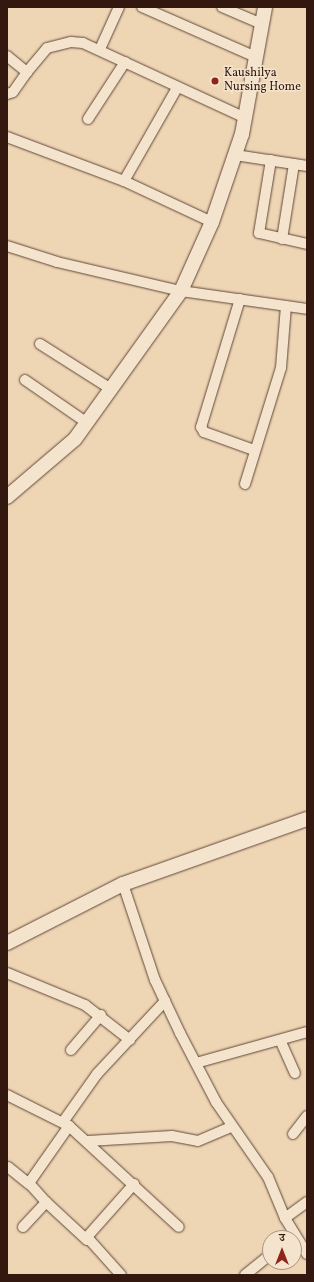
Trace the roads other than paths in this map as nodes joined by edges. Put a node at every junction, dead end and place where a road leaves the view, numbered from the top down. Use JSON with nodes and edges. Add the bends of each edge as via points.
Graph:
{"nodes":[{"id":1,"x":119,"y":7,"type":"edge"},
{"id":2,"x":142,"y":7,"type":"edge"},
{"id":3,"x":222,"y":7,"type":"edge"},
{"id":4,"x":265,"y":7,"type":"edge"},
{"id":5,"x":262,"y":24,"type":"junction"},
{"id":6,"x":100,"y":49,"type":"junction"},
{"id":7,"x":7,"y":56,"type":"edge"},
{"id":8,"x":256,"y":57,"type":"junction"},
{"id":9,"x":125,"y":62,"type":"junction"},
{"id":10,"x":27,"y":72,"type":"junction"},
{"id":11,"x":177,"y":88,"type":"junction"},
{"id":12,"x":7,"y":94,"type":"edge"},
{"id":13,"x":245,"y":118,"type":"junction"},
{"id":14,"x":88,"y":119,"type":"dead end"},
{"id":15,"x":7,"y":137,"type":"edge"},
{"id":16,"x":235,"y":155,"type":"junction"},
{"id":17,"x":271,"y":160,"type":"junction"},
{"id":18,"x":294,"y":164,"type":"junction"},
{"id":19,"x":307,"y":166,"type":"edge"},
{"id":20,"x":124,"y":181,"type":"junction"},
{"id":21,"x":212,"y":222,"type":"junction"},
{"id":22,"x":282,"y":239,"type":"junction"},
{"id":23,"x":307,"y":244,"type":"edge"},
{"id":24,"x":7,"y":246,"type":"edge"},
{"id":25,"x":181,"y":291,"type":"junction"},
{"id":26,"x":240,"y":300,"type":"junction"},
{"id":27,"x":286,"y":306,"type":"junction"},
{"id":28,"x":307,"y":309,"type":"edge"},
{"id":29,"x":40,"y":344,"type":"dead end"},
{"id":30,"x":25,"y":380,"type":"dead end"},
{"id":31,"x":111,"y":389,"type":"junction"},
{"id":32,"x":87,"y":423,"type":"junction"},
{"id":33,"x":254,"y":450,"type":"junction"},
{"id":34,"x":245,"y":484,"type":"dead end"},
{"id":35,"x":7,"y":497,"type":"edge"},
{"id":36,"x":307,"y":819,"type":"edge"},
{"id":37,"x":123,"y":884,"type":"junction"},
{"id":38,"x":7,"y":943,"type":"edge"},
{"id":39,"x":7,"y":973,"type":"edge"},
{"id":40,"x":165,"y":1001,"type":"junction"},
{"id":41,"x":100,"y":1015,"type":"junction"},
{"id":42,"x":307,"y":1032,"type":"edge"},
{"id":43,"x":130,"y":1040,"type":"junction"},
{"id":44,"x":281,"y":1042,"type":"junction"},
{"id":45,"x":71,"y":1050,"type":"dead end"},
{"id":46,"x":196,"y":1063,"type":"junction"},
{"id":47,"x":295,"y":1073,"type":"dead end"},
{"id":48,"x":7,"y":1094,"type":"edge"},
{"id":49,"x":307,"y":1116,"type":"edge"},
{"id":50,"x":66,"y":1124,"type":"junction"},
{"id":51,"x":231,"y":1127,"type":"junction"},
{"id":52,"x":293,"y":1134,"type":"dead end"},
{"id":53,"x":88,"y":1141,"type":"junction"},
{"id":54,"x":8,"y":1167,"type":"dead end"},
{"id":55,"x":29,"y":1184,"type":"junction"},
{"id":56,"x":134,"y":1184,"type":"junction"},
{"id":57,"x":46,"y":1202,"type":"junction"},
{"id":58,"x":307,"y":1202,"type":"edge"},
{"id":59,"x":284,"y":1218,"type":"junction"},
{"id":60,"x":23,"y":1227,"type":"dead end"},
{"id":61,"x":180,"y":1227,"type":"dead end"},
{"id":62,"x":290,"y":1230,"type":"edge"},
{"id":63,"x":87,"y":1240,"type":"junction"},
{"id":64,"x":262,"y":1261,"type":"edge"},
{"id":65,"x":121,"y":1275,"type":"edge"},
{"id":66,"x":244,"y":1275,"type":"edge"}],
"edges":[{"from":1,"to":6,"type":"street"},
{"from":2,"to":8,"type":"street"},
{"from":3,"to":5,"type":"street"},
{"from":4,"to":5,"type":"main road"},
{"from":5,"to":8,"type":"main road"},
{"from":6,"to":9,"type":"street"},
{"from":6,"to":10,"type":"street","via":[[71,42],[57,44],[47,48]]},
{"from":7,"to":10,"type":"street"},
{"from":8,"to":13,"type":"main road"},
{"from":9,"to":11,"type":"street"},
{"from":9,"to":14,"type":"street"},
{"from":10,"to":12,"type":"street","via":[[13,92]]},
{"from":11,"to":13,"type":"street"},
{"from":11,"to":20,"type":"street"},
{"from":13,"to":16,"type":"main road"},
{"from":15,"to":20,"type":"street"},
{"from":16,"to":17,"type":"street"},
{"from":16,"to":21,"type":"main road"},
{"from":17,"to":18,"type":"street"},
{"from":17,"to":22,"type":"street","via":[[259,233]]},
{"from":18,"to":19,"type":"street"},
{"from":18,"to":22,"type":"street"},
{"from":20,"to":21,"type":"street"},
{"from":21,"to":25,"type":"main road"},
{"from":22,"to":23,"type":"street"},
{"from":24,"to":25,"type":"street","via":[[57,262]]},
{"from":25,"to":26,"type":"street"},
{"from":25,"to":31,"type":"main road"},
{"from":26,"to":27,"type":"street"},
{"from":26,"to":33,"type":"street","via":[[201,427],[204,432]]},
{"from":27,"to":28,"type":"street"},
{"from":27,"to":33,"type":"street","via":[[281,368]]},
{"from":29,"to":31,"type":"street"},
{"from":30,"to":32,"type":"street"},
{"from":31,"to":32,"type":"main road"},
{"from":32,"to":35,"type":"main road","via":[[75,439],[41,472]]},
{"from":33,"to":34,"type":"street"},
{"from":36,"to":37,"type":"main road"},
{"from":37,"to":38,"type":"main road"},
{"from":37,"to":40,"type":"street"},
{"from":39,"to":41,"type":"street"},
{"from":40,"to":43,"type":"street"},
{"from":40,"to":46,"type":"street"},
{"from":41,"to":43,"type":"street"},
{"from":41,"to":45,"type":"street"},
{"from":42,"to":44,"type":"street"},
{"from":43,"to":50,"type":"street","via":[[97,1074]]},
{"from":44,"to":46,"type":"street"},
{"from":44,"to":47,"type":"street"},
{"from":46,"to":51,"type":"street"},
{"from":48,"to":50,"type":"street"},
{"from":49,"to":52,"type":"street"},
{"from":50,"to":53,"type":"street"},
{"from":50,"to":55,"type":"street"},
{"from":51,"to":53,"type":"street","via":[[198,1141],[172,1136]]},
{"from":51,"to":59,"type":"street","via":[[268,1177]]},
{"from":53,"to":56,"type":"street"},
{"from":54,"to":55,"type":"street"},
{"from":55,"to":57,"type":"street"},
{"from":56,"to":61,"type":"street"},
{"from":56,"to":63,"type":"street"},
{"from":57,"to":60,"type":"street"},
{"from":57,"to":63,"type":"street"},
{"from":58,"to":59,"type":"street"},
{"from":59,"to":62,"type":"street"},
{"from":63,"to":65,"type":"street"},
{"from":64,"to":66,"type":"street"}]}
